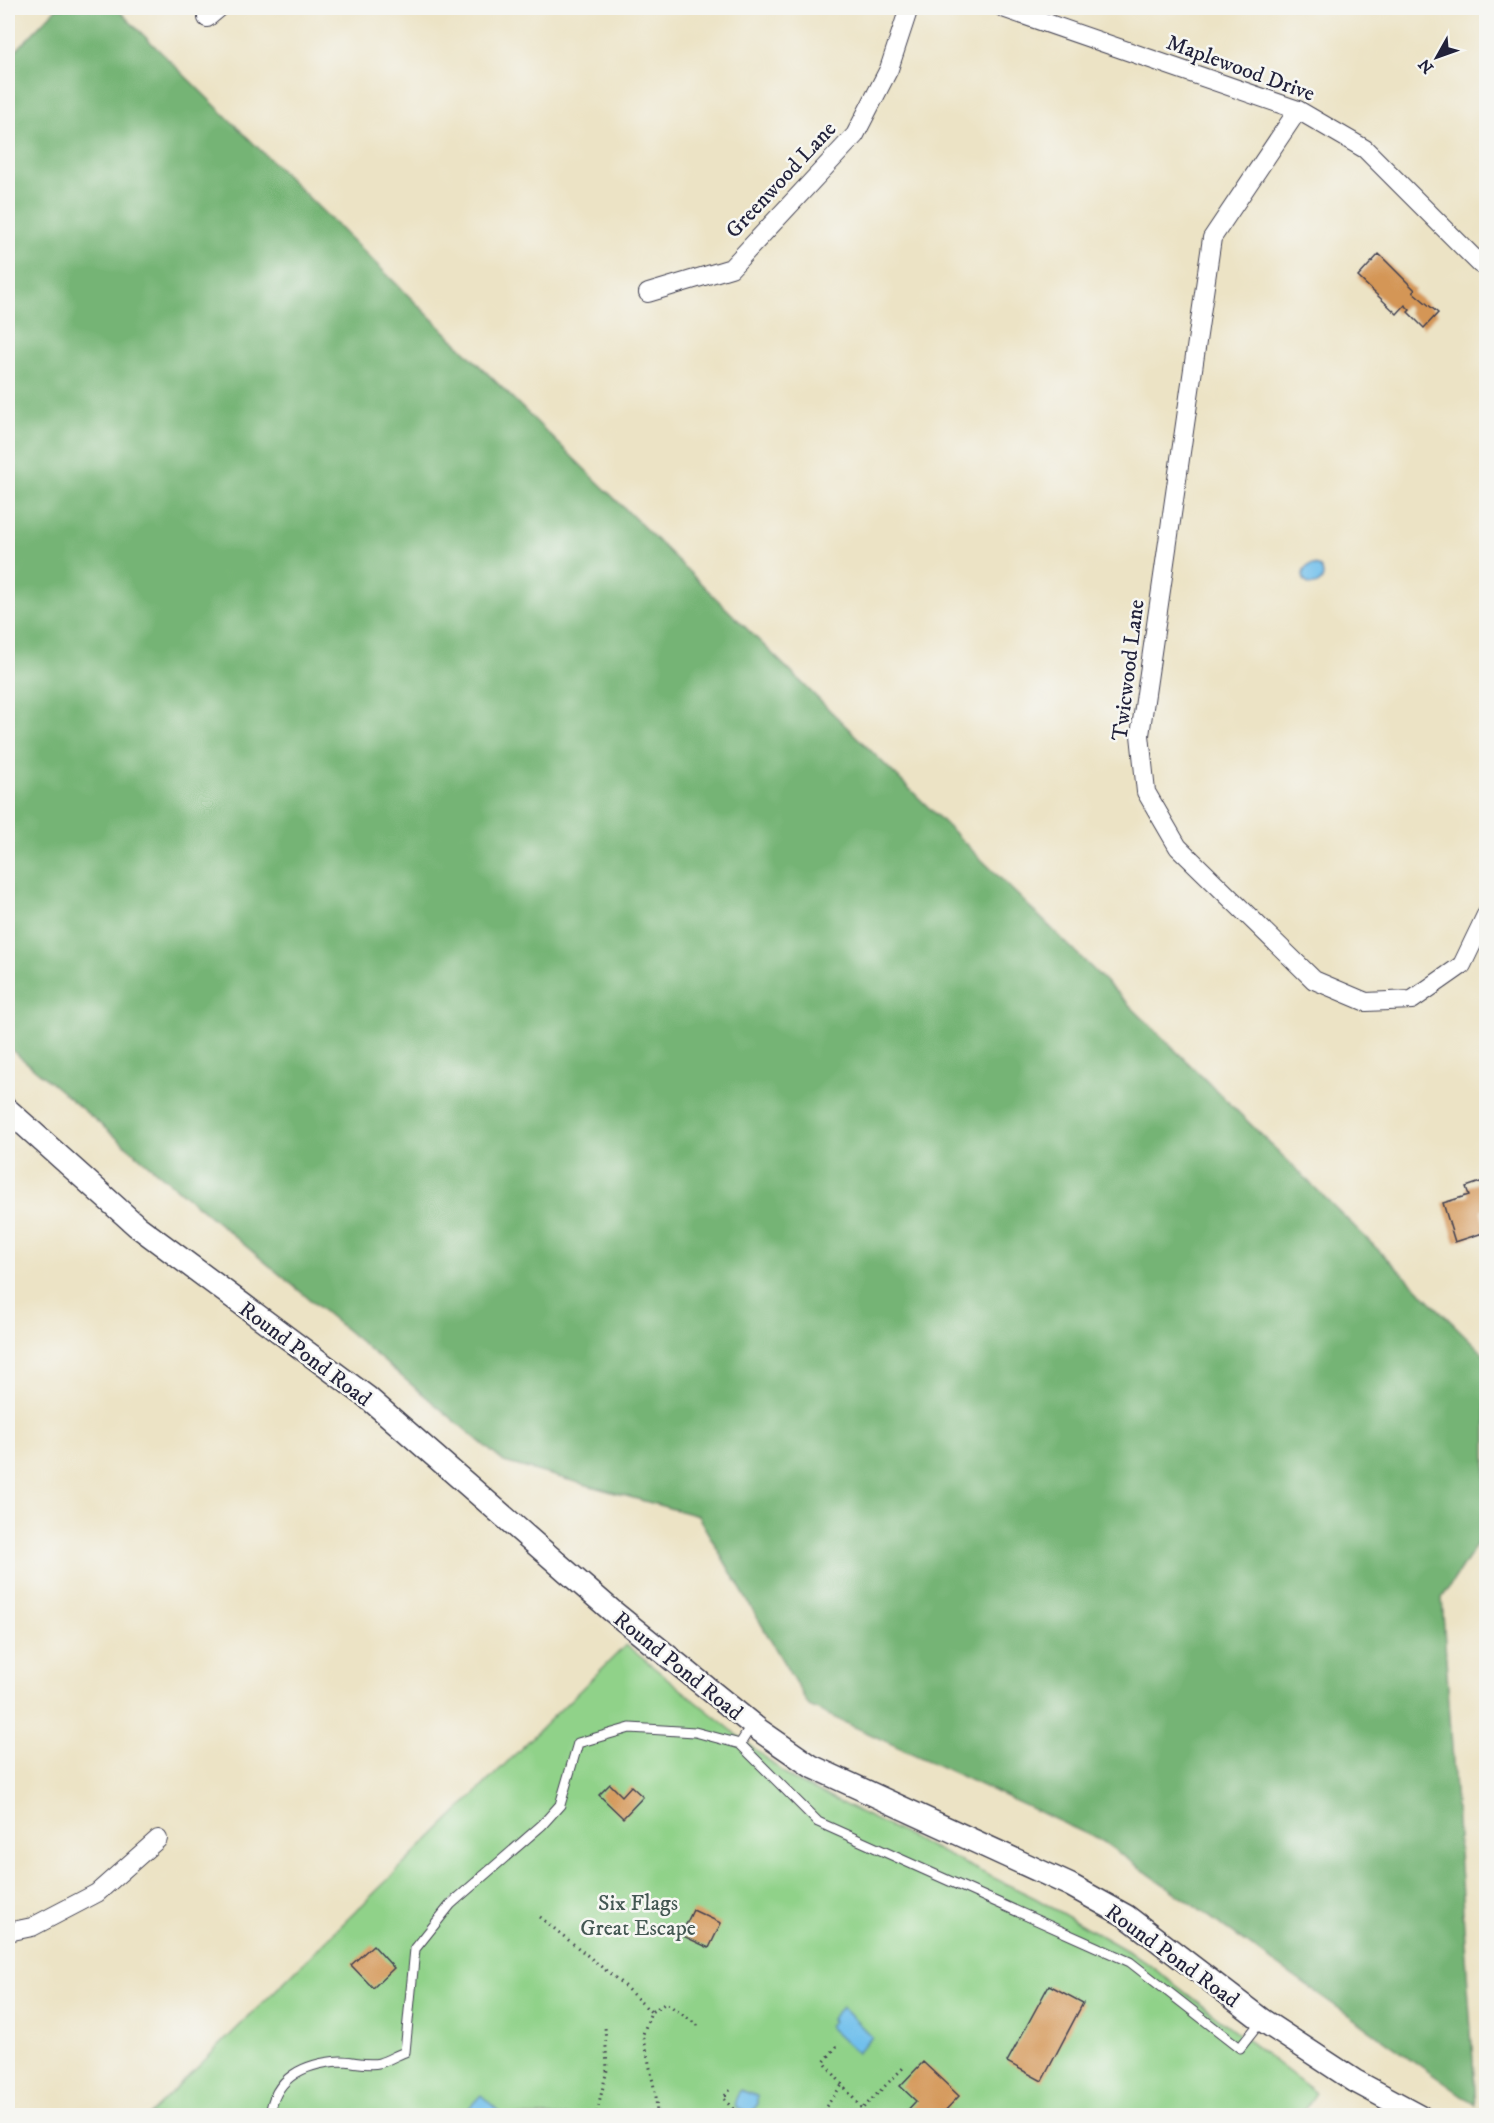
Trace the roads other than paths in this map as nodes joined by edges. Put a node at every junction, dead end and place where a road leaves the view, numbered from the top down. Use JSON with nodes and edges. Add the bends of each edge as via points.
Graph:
{"nodes":[{"id":1,"x":909,"y":8,"type":"edge"},
{"id":2,"x":1003,"y":8,"type":"edge"},
{"id":3,"x":1298,"y":110,"type":"junction"},
{"id":4,"x":1486,"y":268,"type":"edge"},
{"id":5,"x":648,"y":293,"type":"dead end"},
{"id":6,"x":1486,"y":915,"type":"edge"},
{"id":7,"x":8,"y":1110,"type":"edge"},
{"id":8,"x":752,"y":1725,"type":"junction"},
{"id":9,"x":740,"y":1744,"type":"junction"},
{"id":10,"x":158,"y":1839,"type":"dead end"},
{"id":11,"x":8,"y":1932,"type":"edge"},
{"id":12,"x":1262,"y":2020,"type":"junction"},
{"id":13,"x":270,"y":2115,"type":"edge"},
{"id":14,"x":1420,"y":2115,"type":"edge"}],
"edges":[{"from":1,"to":5,"type":"street","name":"Greenwood Lane","via":[[889,69],[855,135],[731,267]]},
{"from":2,"to":3,"type":"street","name":"Maplewood Drive"},
{"from":3,"to":4,"type":"street","name":"Maplewood Drive","via":[[1365,149]]},
{"from":3,"to":6,"type":"street","name":"Twicwood Lane","via":[[1212,238],[1140,735],[1146,792],[1178,847],[1314,980],[1366,1002],[1412,1000],[1462,965]]},
{"from":7,"to":8,"type":"street","name":"Round Pond Road","via":[[137,1226],[367,1397],[611,1610]]},
{"from":8,"to":9,"type":"lane"},
{"from":8,"to":12,"type":"street","name":"Round Pond Road","via":[[811,1766],[1070,1885],[1126,1916]]},
{"from":9,"to":12,"type":"lane","via":[[818,1822],[1130,1962],[1240,2048]]},
{"from":9,"to":13,"type":"lane","via":[[695,1732],[630,1728],[578,1743],[560,1805],[451,1904],[415,1949],[405,2052],[378,2063],[340,2061],[304,2067],[286,2080],[272,2100]]},
{"from":10,"to":11,"type":"street","via":[[97,1893],[32,1927]]},
{"from":12,"to":14,"type":"street","name":"Round Pond Road","via":[[1355,2081]]}]}
